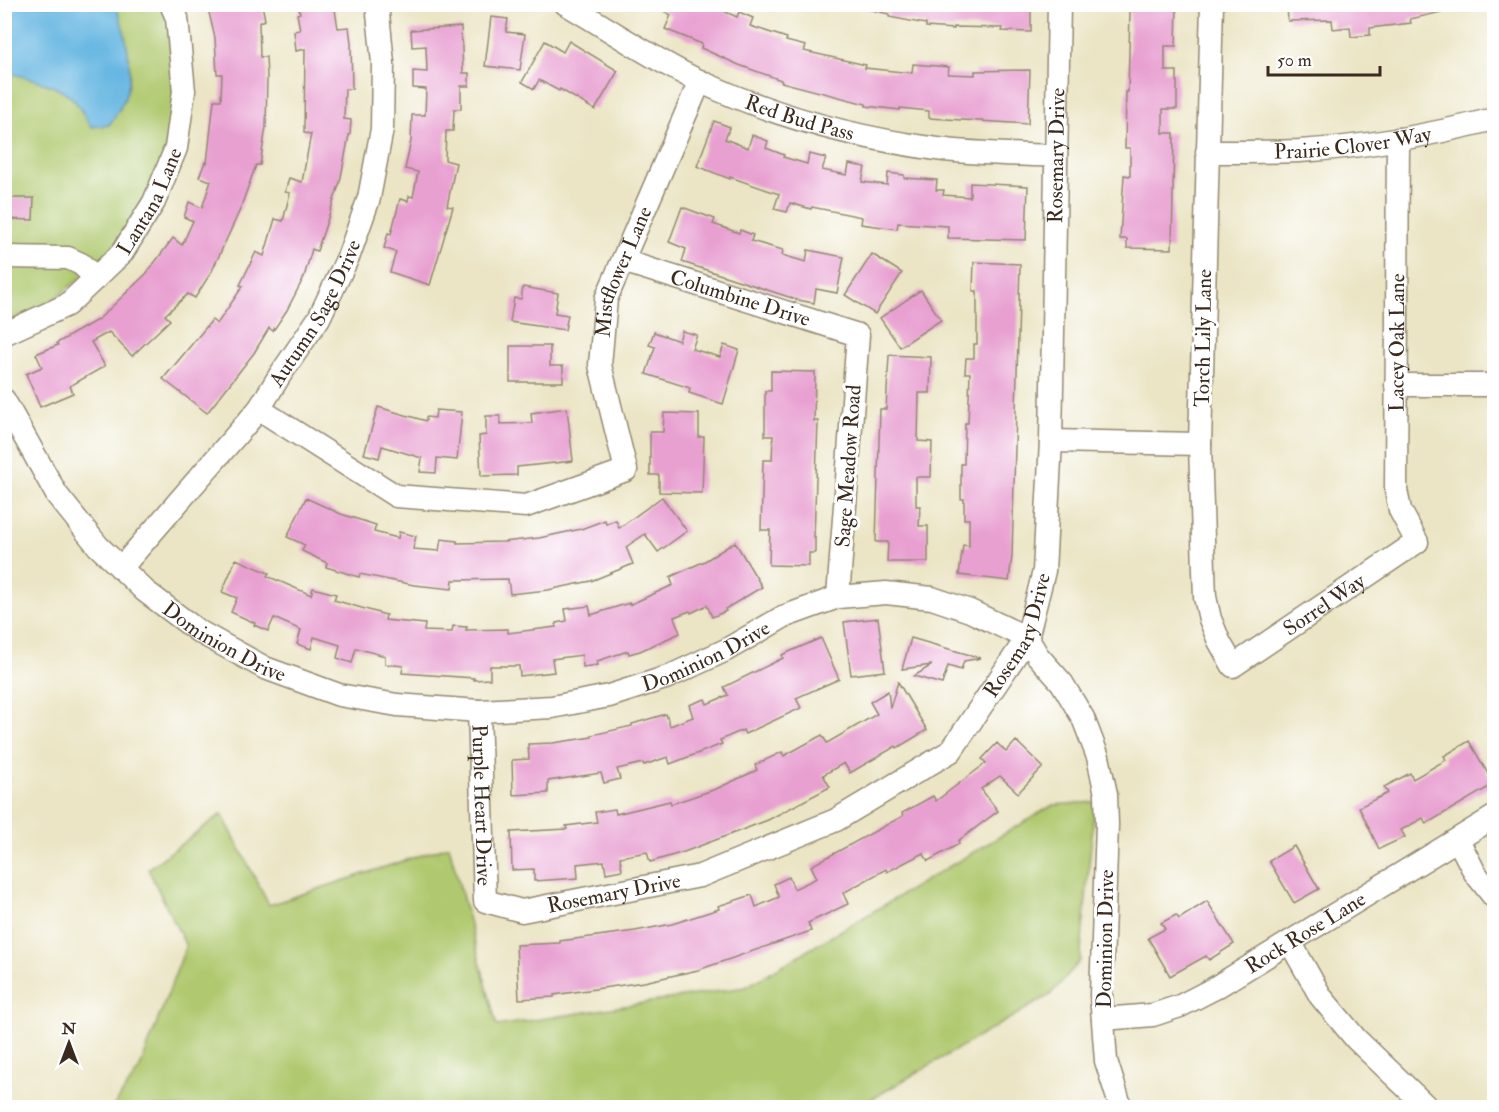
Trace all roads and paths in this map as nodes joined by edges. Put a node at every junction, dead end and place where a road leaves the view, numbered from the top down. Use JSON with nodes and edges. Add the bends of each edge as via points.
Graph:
{"nodes":[{"id":1,"x":171,"y":4,"type":"edge"},
{"id":2,"x":566,"y":4,"type":"edge"},
{"id":3,"x":1059,"y":4,"type":"edge"},
{"id":4,"x":1212,"y":4,"type":"edge"},
{"id":5,"x":381,"y":5,"type":"edge"},
{"id":6,"x":699,"y":81,"type":"junction"},
{"id":7,"x":1494,"y":119,"type":"edge"},
{"id":8,"x":1398,"y":139,"type":"junction"},
{"id":9,"x":1207,"y":152,"type":"junction"},
{"id":10,"x":1056,"y":156,"type":"junction"},
{"id":11,"x":4,"y":257,"type":"edge"},
{"id":12,"x":623,"y":261,"type":"junction"},
{"id":13,"x":96,"y":278,"type":"junction"},
{"id":14,"x":4,"y":334,"type":"edge"},
{"id":15,"x":858,"y":335,"type":"joint"},
{"id":16,"x":1396,"y":385,"type":"junction"},
{"id":17,"x":1494,"y":385,"type":"edge"},
{"id":18,"x":4,"y":400,"type":"edge"},
{"id":19,"x":259,"y":409,"type":"junction"},
{"id":20,"x":1051,"y":441,"type":"junction"},
{"id":21,"x":1200,"y":444,"type":"junction"},
{"id":22,"x":1417,"y":542,"type":"joint"},
{"id":23,"x":121,"y":568,"type":"junction"},
{"id":24,"x":838,"y":597,"type":"junction"},
{"id":25,"x":1027,"y":638,"type":"junction"},
{"id":26,"x":1233,"y":666,"type":"joint"},
{"id":27,"x":479,"y":711,"type":"junction"},
{"id":28,"x":1494,"y":817,"type":"edge"},
{"id":29,"x":1458,"y":840,"type":"junction"},
{"id":30,"x":1494,"y":897,"type":"edge"},
{"id":31,"x":485,"y":901,"type":"joint"},
{"id":32,"x":1290,"y":942,"type":"junction"},
{"id":33,"x":1103,"y":1019,"type":"junction"},
{"id":34,"x":1121,"y":1107,"type":"edge"},
{"id":35,"x":1428,"y":1107,"type":"edge"}],
"edges":[{"from":1,"to":13,"type":"street","name":"Lantana Lane","via":[[177,18],[184,91],[176,148],[154,202],[122,252]]},
{"from":2,"to":6,"type":"street","name":"Red Bud Pass"},
{"from":3,"to":10,"type":"street","name":"Rosemary Drive"},
{"from":4,"to":9,"type":"street","name":"Torch Lily Lane"},
{"from":5,"to":19,"type":"street","name":"Autumn Sage Drive","via":[[382,129],[369,198],[349,255],[319,318]]},
{"from":6,"to":10,"type":"street","name":"Red Bud Pass","via":[[789,116],[859,136],[939,149]]},
{"from":6,"to":12,"type":"street","name":"Mistflower Lane"},
{"from":7,"to":8,"type":"street","name":"Prairie Clover Way"},
{"from":8,"to":9,"type":"street","name":"Prairie Clover Way","via":[[1299,151]]},
{"from":8,"to":16,"type":"street","name":"Lacey Oak Lane"},
{"from":9,"to":21,"type":"street","name":"Torch Lily Lane"},
{"from":10,"to":20,"type":"street","name":"Rosemary Drive"},
{"from":11,"to":13,"type":"street","via":[[68,258]]},
{"from":12,"to":15,"type":"street","name":"Columbine Drive"},
{"from":12,"to":19,"type":"street","name":"Mistflower Lane","via":[[606,299],[600,365],[626,470],[526,506],[396,496]]},
{"from":13,"to":14,"type":"street","name":"Lantana Lane","via":[[68,305]]},
{"from":15,"to":24,"type":"street","name":"Sage Meadow Road"},
{"from":16,"to":17,"type":"street"},
{"from":16,"to":22,"type":"street","name":"Lacey Oak Lane","via":[[1396,490],[1400,510]]},
{"from":18,"to":23,"type":"street","name":"Dominion Drive","via":[[57,495]]},
{"from":19,"to":23,"type":"street","name":"Autumn Sage Drive"},
{"from":20,"to":21,"type":"street"},
{"from":20,"to":25,"type":"street","name":"Rosemary Drive","via":[[1044,571]]},
{"from":21,"to":26,"type":"street","name":"Torch Lily Lane","via":[[1205,597],[1210,619]]},
{"from":22,"to":26,"type":"street","name":"Sorrel Way"},
{"from":23,"to":27,"type":"street","name":"Dominion Drive","via":[[198,631],[265,668],[339,695],[397,705]]},
{"from":24,"to":25,"type":"street","name":"Dominion Drive","via":[[886,593],[932,598]]},
{"from":24,"to":27,"type":"street","name":"Dominion Drive","via":[[783,617],[668,677],[609,696],[552,707]]},
{"from":25,"to":31,"type":"street","name":"Rosemary Drive","via":[[951,751],[836,820],[700,876],[522,911]]},
{"from":25,"to":33,"type":"street","name":"Dominion Drive","via":[[1083,718],[1098,757],[1106,794]]},
{"from":27,"to":31,"type":"street","name":"Purple Heart Drive"},
{"from":28,"to":29,"type":"street","name":"Rock Rose Lane"},
{"from":29,"to":30,"type":"street","via":[[1475,873]]},
{"from":29,"to":32,"type":"street","name":"Rock Rose Lane"},
{"from":32,"to":33,"type":"street","name":"Rock Rose Lane","via":[[1180,1006],[1153,1015]]},
{"from":32,"to":35,"type":"street","via":[[1321,998],[1356,1039]]},
{"from":33,"to":34,"type":"street","name":"Dominion Drive","via":[[1106,1061]]}]}
